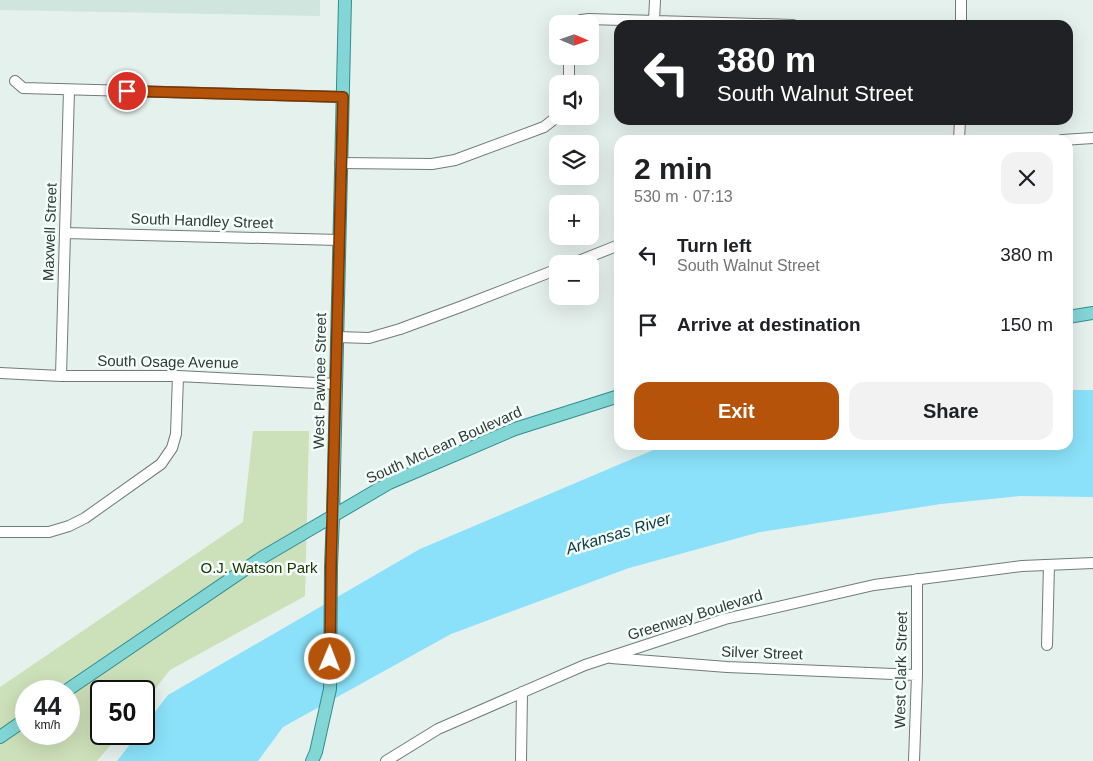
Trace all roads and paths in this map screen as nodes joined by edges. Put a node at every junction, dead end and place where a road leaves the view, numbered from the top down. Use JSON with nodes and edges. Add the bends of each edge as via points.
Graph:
{"nodes":[{"id":1,"x":345,"y":0,"type":"edge"},
{"id":2,"x":655,"y":0,"type":"edge"},
{"id":3,"x":961,"y":0,"type":"edge"},
{"id":4,"x":599,"y":19,"type":"edge"},
{"id":5,"x":622,"y":20,"type":"edge"},
{"id":6,"x":654,"y":20,"type":"edge"},
{"id":7,"x":961,"y":20,"type":"edge"},
{"id":8,"x":15,"y":81,"type":"dead end"},
{"id":9,"x":68,"y":90,"type":"junction"},
{"id":10,"x":343,"y":97,"type":"junction"},
{"id":11,"x":549,"y":123,"type":"edge"},
{"id":12,"x":1093,"y":138,"type":"edge"},
{"id":13,"x":1073,"y":139,"type":"edge"},
{"id":14,"x":340,"y":163,"type":"junction"},
{"id":15,"x":65,"y":232,"type":"junction"},
{"id":16,"x":339,"y":240,"type":"junction"},
{"id":17,"x":614,"y":247,"type":"edge"},
{"id":18,"x":594,"y":255,"type":"edge"},
{"id":19,"x":549,"y":272,"type":"edge"},
{"id":20,"x":1093,"y":313,"type":"edge"},
{"id":21,"x":1073,"y":316,"type":"edge"},
{"id":22,"x":337,"y":337,"type":"junction"},
{"id":23,"x":0,"y":373,"type":"edge"},
{"id":24,"x":61,"y":376,"type":"junction"},
{"id":25,"x":178,"y":376,"type":"junction"},
{"id":26,"x":336,"y":384,"type":"junction"},
{"id":27,"x":614,"y":398,"type":"edge"},
{"id":28,"x":333,"y":516,"type":"junction"},
{"id":29,"x":0,"y":532,"type":"edge"},
{"id":30,"x":1093,"y":563,"type":"edge"},
{"id":31,"x":1050,"y":565,"type":"junction"},
{"id":32,"x":917,"y":579,"type":"junction"},
{"id":33,"x":1048,"y":645,"type":"dead end"},
{"id":34,"x":607,"y":658,"type":"junction"},
{"id":35,"x":917,"y":674,"type":"junction"},
{"id":36,"x":80,"y":681,"type":"edge"},
{"id":37,"x":522,"y":692,"type":"junction"},
{"id":38,"x":15,"y":727,"type":"edge"},
{"id":39,"x":0,"y":737,"type":"edge"},
{"id":40,"x":314,"y":756,"type":"edge"},
{"id":41,"x":386,"y":761,"type":"edge"},
{"id":42,"x":521,"y":761,"type":"edge"},
{"id":43,"x":914,"y":761,"type":"edge"}],
"edges":[{"from":1,"to":10,"type":"main road","name":"West Pawnee Street"},
{"from":2,"to":6,"type":"street"},
{"from":3,"to":7,"type":"street"},
{"from":4,"to":5,"type":"street"},
{"from":8,"to":9,"type":"street","via":[[23,88]]},
{"from":9,"to":10,"type":"street"},
{"from":9,"to":15,"type":"street","name":"Maxwell Street"},
{"from":10,"to":14,"type":"main road","name":"West Pawnee Street"},
{"from":11,"to":14,"type":"street","via":[[455,160],[432,164]]},
{"from":12,"to":13,"type":"street"},
{"from":14,"to":16,"type":"main road","name":"West Pawnee Street"},
{"from":15,"to":16,"type":"street","name":"South Handley Street"},
{"from":15,"to":24,"type":"street","name":"Maxwell Street"},
{"from":16,"to":22,"type":"main road","name":"West Pawnee Street"},
{"from":17,"to":18,"type":"street"},
{"from":19,"to":22,"type":"street","via":[[400,329],[369,338]]},
{"from":20,"to":21,"type":"main road"},
{"from":22,"to":26,"type":"main road","name":"West Pawnee Street"},
{"from":23,"to":24,"type":"street","name":"South Osage Avenue"},
{"from":24,"to":25,"type":"street","name":"South Osage Avenue"},
{"from":25,"to":26,"type":"street","name":"South Osage Avenue"},
{"from":25,"to":29,"type":"street","via":[[176,434],[172,448],[161,464],[85,518],[60,530]]},
{"from":26,"to":28,"type":"main road","name":"West Pawnee Street"},
{"from":27,"to":28,"type":"main road","name":"South McLean Boulevard","via":[[515,429],[389,483]]},
{"from":28,"to":36,"type":"main road","name":"South McLean Boulevard","via":[[263,557]]},
{"from":28,"to":40,"type":"main road","name":"West Pawnee Street","via":[[330,689]]},
{"from":30,"to":31,"type":"street","name":"Greenway Boulevard"},
{"from":31,"to":32,"type":"street","name":"Greenway Boulevard"},
{"from":31,"to":33,"type":"street"},
{"from":32,"to":34,"type":"street","name":"Greenway Boulevard","via":[[874,585],[725,619]]},
{"from":32,"to":35,"type":"street","name":"West Clark Street"},
{"from":34,"to":35,"type":"street","name":"Silver Street","via":[[707,666]]},
{"from":34,"to":37,"type":"street","name":"Greenway Boulevard"},
{"from":35,"to":43,"type":"street","name":"West Clark Street"},
{"from":37,"to":41,"type":"street","name":"Greenway Boulevard","via":[[438,729]]},
{"from":37,"to":42,"type":"street"},
{"from":38,"to":39,"type":"main road"}]}
